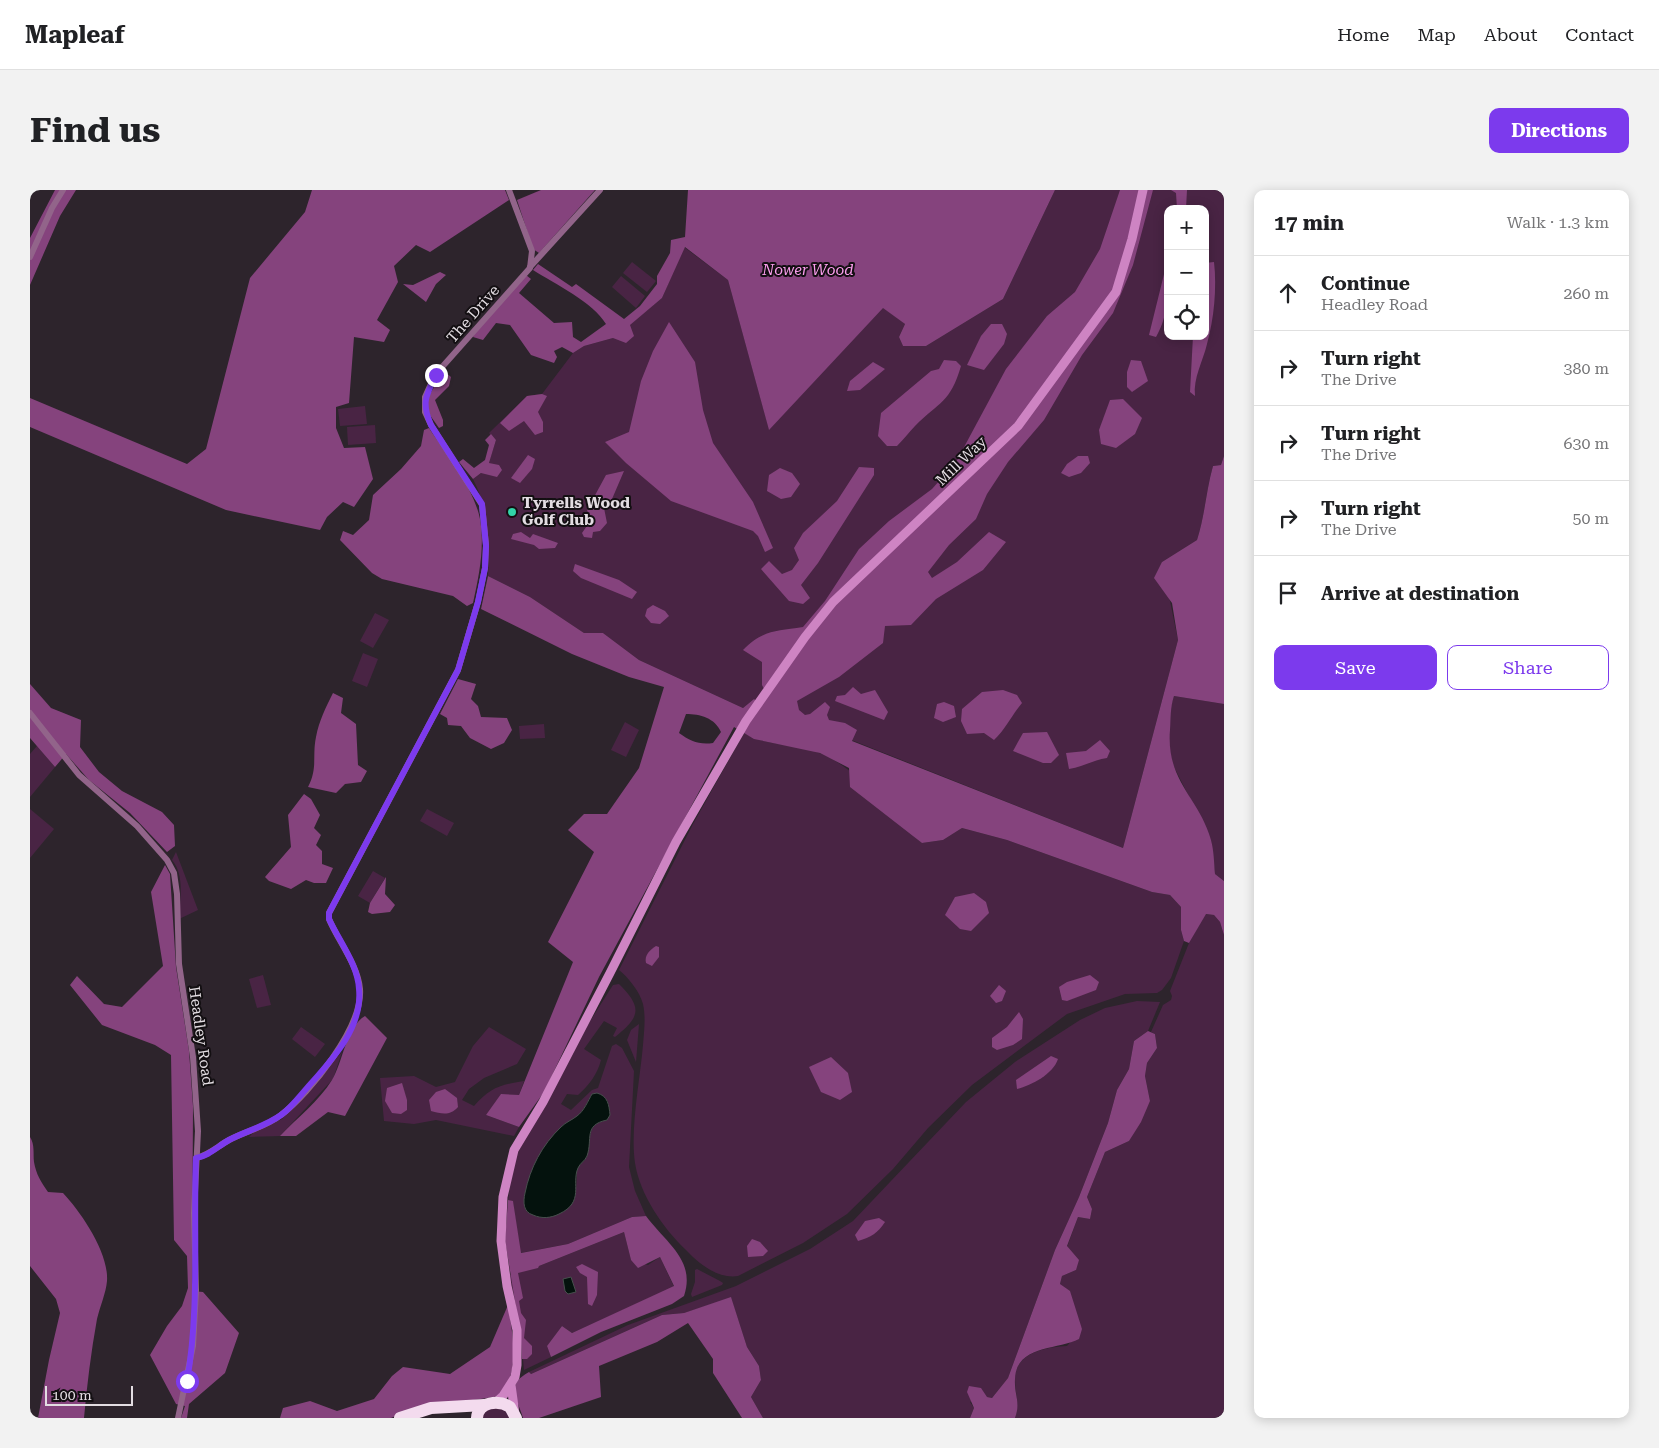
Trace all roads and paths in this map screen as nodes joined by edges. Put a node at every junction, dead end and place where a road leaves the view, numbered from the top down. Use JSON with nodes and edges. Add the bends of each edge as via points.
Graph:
{"nodes":[{"id":1,"x":63,"y":190,"type":"edge"},
{"id":2,"x":509,"y":190,"type":"edge"},
{"id":3,"x":600,"y":190,"type":"edge"},
{"id":4,"x":1143,"y":190,"type":"edge"},
{"id":5,"x":30,"y":257,"type":"edge"},
{"id":6,"x":530,"y":268,"type":"junction"},
{"id":7,"x":30,"y":713,"type":"edge"},
{"id":8,"x":196,"y":1158,"type":"junction"},
{"id":9,"x":511,"y":1385,"type":"junction"},
{"id":10,"x":490,"y":1404,"type":"junction"},
{"id":11,"x":455,"y":1407,"type":"junction"},
{"id":12,"x":516,"y":1416,"type":"edge"},
{"id":13,"x":178,"y":1418,"type":"edge"},
{"id":14,"x":400,"y":1418,"type":"edge"},
{"id":15,"x":476,"y":1418,"type":"edge"}],
"edges":[{"from":1,"to":5,"type":"street"},
{"from":2,"to":6,"type":"street","via":[[532,251]]},
{"from":3,"to":6,"type":"street"},
{"from":4,"to":9,"type":"main road","name":"Mill Way","via":[[1116,292],[1018,426],[833,602],[746,721],[676,842],[543,1102],[514,1150],[501,1216],[502,1258],[517,1330],[517,1365]]},
{"from":6,"to":8,"type":"street","name":"The Drive","via":[[436,375],[425,397],[425,412],[431,425],[482,504],[485,568],[458,670],[329,913],[360,988],[354,1020],[344,1042],[325,1068],[282,1114]]},
{"from":7,"to":8,"type":"street","name":"Headley Road","via":[[79,775],[136,826],[167,860],[174,873],[179,964],[197,1097]]},
{"from":8,"to":13,"type":"street","name":"Headley Road","via":[[193,1346]]},
{"from":9,"to":10,"type":"main road","via":[[503,1396]]},
{"from":9,"to":12,"type":"main road"},
{"from":10,"to":11,"type":"highway"},
{"from":10,"to":12,"type":"highway","via":[[510,1407]]},
{"from":10,"to":15,"type":"highway","via":[[479,1409]]},
{"from":11,"to":14,"type":"highway","via":[[431,1408]]},
{"from":11,"to":15,"type":"highway"}]}
